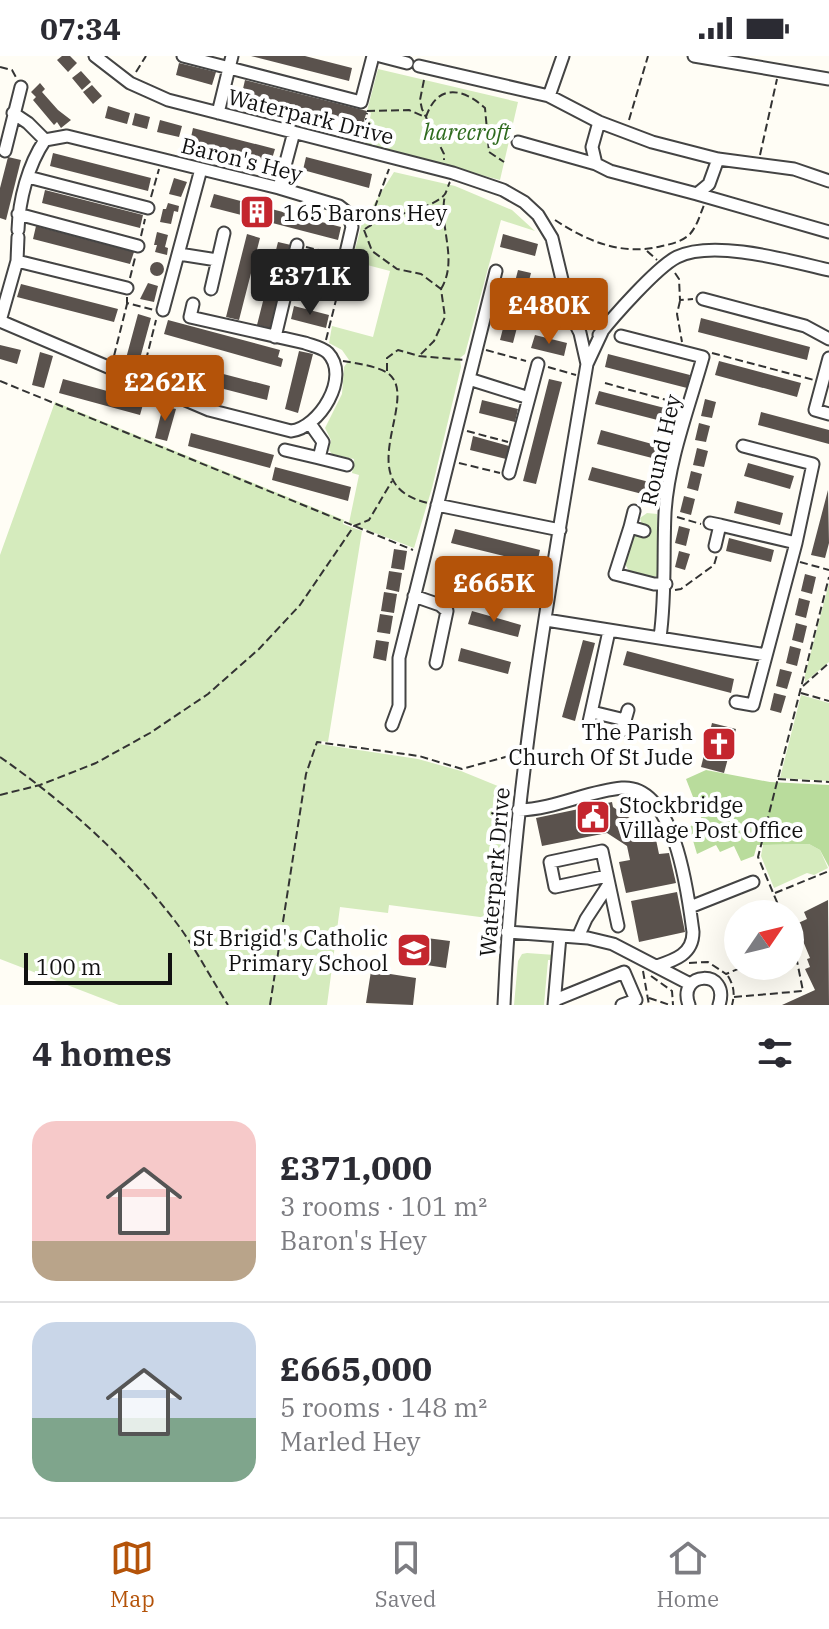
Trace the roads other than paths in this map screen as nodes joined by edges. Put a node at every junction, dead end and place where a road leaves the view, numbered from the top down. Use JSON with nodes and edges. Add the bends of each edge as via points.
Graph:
{"nodes":[{"id":1,"x":95,"y":56,"type":"edge"},
{"id":2,"x":183,"y":56,"type":"edge"},
{"id":3,"x":373,"y":56,"type":"edge"},
{"id":4,"x":380,"y":56,"type":"edge"},
{"id":5,"x":563,"y":56,"type":"edge"},
{"id":6,"x":694,"y":56,"type":"edge"},
{"id":7,"x":230,"y":61,"type":"edge"},
{"id":8,"x":829,"y":79,"type":"edge"},
{"id":9,"x":21,"y":87,"type":"road end"},
{"id":10,"x":549,"y":96,"type":"junction"},
{"id":11,"x":13,"y":113,"type":"junction"},
{"id":12,"x":218,"y":113,"type":"junction"},
{"id":13,"x":599,"y":122,"type":"junction"},
{"id":14,"x":294,"y":132,"type":"junction"},
{"id":15,"x":45,"y":140,"type":"junction"},
{"id":16,"x":518,"y":142,"type":"dead end"},
{"id":17,"x":5,"y":151,"type":"dead end"},
{"id":18,"x":718,"y":159,"type":"junction"},
{"id":19,"x":596,"y":164,"type":"junction"},
{"id":20,"x":201,"y":169,"type":"junction"},
{"id":21,"x":28,"y":177,"type":"junction"},
{"id":22,"x":829,"y":181,"type":"edge"},
{"id":23,"x":279,"y":188,"type":"junction"},
{"id":24,"x":702,"y":195,"type":"junction"},
{"id":25,"x":148,"y":208,"type":"road end"},
{"id":26,"x":18,"y":214,"type":"junction"},
{"id":27,"x":829,"y":232,"type":"edge"},
{"id":28,"x":224,"y":233,"type":"dead end"},
{"id":29,"x":297,"y":245,"type":"road end"},
{"id":30,"x":138,"y":246,"type":"road end"},
{"id":31,"x":179,"y":254,"type":"junction"},
{"id":32,"x":217,"y":260,"type":"junction"},
{"id":33,"x":17,"y":261,"type":"junction"},
{"id":34,"x":829,"y":270,"type":"edge"},
{"id":35,"x":496,"y":271,"type":"dead end"},
{"id":36,"x":565,"y":286,"type":"junction"},
{"id":37,"x":127,"y":288,"type":"road end"},
{"id":38,"x":295,"y":288,"type":"junction"},
{"id":39,"x":211,"y":289,"type":"dead end"},
{"id":40,"x":703,"y":299,"type":"road end"},
{"id":41,"x":193,"y":304,"type":"dead end"},
{"id":42,"x":625,"y":306,"type":"junction"},
{"id":43,"x":163,"y":310,"type":"dead end"},
{"id":44,"x":594,"y":313,"type":"junction"},
{"id":45,"x":0,"y":321,"type":"edge"},
{"id":46,"x":579,"y":330,"type":"junction"},
{"id":47,"x":603,"y":330,"type":"junction"},
{"id":48,"x":621,"y":336,"type":"dead end"},
{"id":49,"x":275,"y":337,"type":"junction"},
{"id":50,"x":829,"y":339,"type":"edge"},
{"id":51,"x":829,"y":358,"type":"edge"},
{"id":52,"x":538,"y":364,"type":"dead end"},
{"id":53,"x":587,"y":364,"type":"junction"},
{"id":54,"x":469,"y":379,"type":"junction"},
{"id":55,"x":529,"y":398,"type":"junction"},
{"id":56,"x":829,"y":414,"type":"edge"},
{"id":57,"x":311,"y":425,"type":"junction"},
{"id":58,"x":743,"y":446,"type":"dead end"},
{"id":59,"x":285,"y":450,"type":"dead end"},
{"id":60,"x":319,"y":458,"type":"junction"},
{"id":61,"x":347,"y":465,"type":"dead end"},
{"id":62,"x":509,"y":473,"type":"road end"},
{"id":63,"x":437,"y":505,"type":"junction"},
{"id":64,"x":634,"y":511,"type":"dead end"},
{"id":65,"x":630,"y":527,"type":"junction"},
{"id":66,"x":560,"y":530,"type":"junction"},
{"id":67,"x":644,"y":531,"type":"dead end"},
{"id":68,"x":796,"y":543,"type":"junction"},
{"id":69,"x":715,"y":546,"type":"road end"},
{"id":70,"x":666,"y":588,"type":"junction"},
{"id":71,"x":414,"y":596,"type":"junction"},
{"id":72,"x":546,"y":620,"type":"junction"},
{"id":73,"x":609,"y":631,"type":"junction"},
{"id":74,"x":660,"y":637,"type":"junction"},
{"id":75,"x":766,"y":655,"type":"junction"},
{"id":76,"x":436,"y":663,"type":"dead end"},
{"id":77,"x":736,"y":702,"type":"dead end"},
{"id":78,"x":625,"y":720,"type":"dead end"},
{"id":79,"x":392,"y":725,"type":"dead end"},
{"id":80,"x":518,"y":810,"type":"junction"},
{"id":81,"x":608,"y":880,"type":"junction"},
{"id":82,"x":753,"y":882,"type":"dead end"},
{"id":83,"x":690,"y":907,"type":"junction"},
{"id":84,"x":618,"y":926,"type":"dead end"},
{"id":85,"x":507,"y":932,"type":"junction"},
{"id":86,"x":560,"y":936,"type":"junction"},
{"id":87,"x":583,"y":938,"type":"junction"},
{"id":88,"x":657,"y":966,"type":"junction"},
{"id":89,"x":690,"y":984,"type":"junction"},
{"id":90,"x":555,"y":1003,"type":"edge"},
{"id":91,"x":504,"y":1005,"type":"edge"},
{"id":92,"x":622,"y":1005,"type":"edge"},
{"id":93,"x":689,"y":1005,"type":"edge"},
{"id":94,"x":719,"y":1005,"type":"edge"}],
"edges":[{"from":1,"to":12,"type":"street","name":"Waterpark Drive","via":[[130,83]]},
{"from":2,"to":7,"type":"street"},
{"from":3,"to":7,"type":"street","via":[[364,107]]},
{"from":4,"to":10,"type":"street"},
{"from":5,"to":10,"type":"street"},
{"from":6,"to":8,"type":"street"},
{"from":7,"to":12,"type":"street"},
{"from":9,"to":11,"type":"street"},
{"from":10,"to":13,"type":"street"},
{"from":11,"to":15,"type":"street"},
{"from":11,"to":17,"type":"street"},
{"from":12,"to":14,"type":"street","name":"Waterpark Drive"},
{"from":13,"to":18,"type":"street"},
{"from":13,"to":19,"type":"street","via":[[592,147]]},
{"from":14,"to":23,"type":"street"},
{"from":14,"to":36,"type":"street","name":"Waterpark Drive","via":[[448,169],[503,190],[538,215],[552,238]]},
{"from":15,"to":20,"type":"street","name":"Baron's Hey","via":[[67,136]]},
{"from":15,"to":21,"type":"street"},
{"from":16,"to":19,"type":"street"},
{"from":18,"to":22,"type":"street","via":[[794,169]]},
{"from":18,"to":24,"type":"street"},
{"from":19,"to":24,"type":"street"},
{"from":20,"to":23,"type":"street","name":"Baron's Hey"},
{"from":20,"to":31,"type":"street"},
{"from":21,"to":25,"type":"street"},
{"from":21,"to":26,"type":"street"},
{"from":23,"to":38,"type":"street","name":"Baron's Hey","via":[[339,206],[352,227],[338,287]]},
{"from":24,"to":27,"type":"street"},
{"from":26,"to":30,"type":"street"},
{"from":26,"to":33,"type":"street"},
{"from":28,"to":32,"type":"street"},
{"from":29,"to":38,"type":"street"},
{"from":31,"to":32,"type":"street"},
{"from":31,"to":43,"type":"street"},
{"from":32,"to":39,"type":"street"},
{"from":33,"to":37,"type":"street"},
{"from":33,"to":45,"type":"street"},
{"from":34,"to":42,"type":"street","name":"Waterpark Drive","via":[[752,253],[684,254],[664,266]]},
{"from":35,"to":54,"type":"street"},
{"from":36,"to":44,"type":"street"},
{"from":36,"to":46,"type":"street","name":"Waterpark Drive"},
{"from":38,"to":49,"type":"street"},
{"from":40,"to":50,"type":"street","via":[[805,326]]},
{"from":41,"to":49,"type":"street","via":[[190,317]]},
{"from":42,"to":44,"type":"street"},
{"from":42,"to":47,"type":"street","name":"Waterpark Drive"},
{"from":44,"to":46,"type":"street","via":[[582,316]]},
{"from":44,"to":47,"type":"street","via":[[603,321]]},
{"from":45,"to":57,"type":"street","via":[[209,410],[291,431]]},
{"from":46,"to":47,"type":"street","via":[[591,338]]},
{"from":46,"to":53,"type":"street","name":"Waterpark Drive"},
{"from":47,"to":53,"type":"street","name":"Waterpark Drive"},
{"from":48,"to":70,"type":"street","name":"Round Hey","via":[[703,357],[668,485]]},
{"from":49,"to":57,"type":"street","via":[[323,349],[333,360],[332,392]]},
{"from":51,"to":56,"type":"street","via":[[815,410]]},
{"from":52,"to":55,"type":"street"},
{"from":53,"to":66,"type":"street","name":"Waterpark Drive"},
{"from":54,"to":55,"type":"street"},
{"from":54,"to":63,"type":"street"},
{"from":55,"to":62,"type":"street"},
{"from":57,"to":60,"type":"street","via":[[323,442]]},
{"from":58,"to":68,"type":"street","via":[[813,464]]},
{"from":59,"to":60,"type":"street"},
{"from":60,"to":61,"type":"street"},
{"from":63,"to":66,"type":"street"},
{"from":63,"to":71,"type":"street"},
{"from":64,"to":65,"type":"street"},
{"from":65,"to":67,"type":"street"},
{"from":65,"to":70,"type":"street","via":[[615,574]]},
{"from":66,"to":72,"type":"street","name":"Waterpark Drive"},
{"from":68,"to":69,"type":"street","via":[[715,524]]},
{"from":68,"to":75,"type":"street"},
{"from":70,"to":74,"type":"street","name":"Round Hey"},
{"from":71,"to":76,"type":"street","via":[[447,611]]},
{"from":71,"to":79,"type":"street","via":[[399,658],[399,706]]},
{"from":72,"to":73,"type":"street"},
{"from":72,"to":80,"type":"street","name":"Waterpark Drive"},
{"from":73,"to":74,"type":"street"},
{"from":73,"to":78,"type":"street","via":[[590,717]]},
{"from":74,"to":75,"type":"street"},
{"from":75,"to":77,"type":"street","via":[[753,705]]},
{"from":80,"to":83,"type":"street","via":[[539,810],[624,788],[641,792],[657,804],[675,840]]},
{"from":80,"to":85,"type":"street","name":"Waterpark Drive"},
{"from":81,"to":81,"type":"street","via":[[555,887],[550,862],[602,851]]},
{"from":81,"to":84,"type":"street"},
{"from":81,"to":87,"type":"street","via":[[586,919]]},
{"from":82,"to":83,"type":"street"},
{"from":83,"to":88,"type":"street","via":[[691,946]]},
{"from":85,"to":86,"type":"street"},
{"from":85,"to":91,"type":"street","name":"Waterpark Drive"},
{"from":86,"to":87,"type":"street"},
{"from":86,"to":90,"type":"street"},
{"from":87,"to":88,"type":"street","via":[[613,944]]},
{"from":88,"to":89,"type":"street"},
{"from":89,"to":93,"type":"street"},
{"from":89,"to":94,"type":"street","via":[[697,979],[714,981],[722,995]]},
{"from":90,"to":92,"type":"street","via":[[624,972],[636,1000]]}]}
